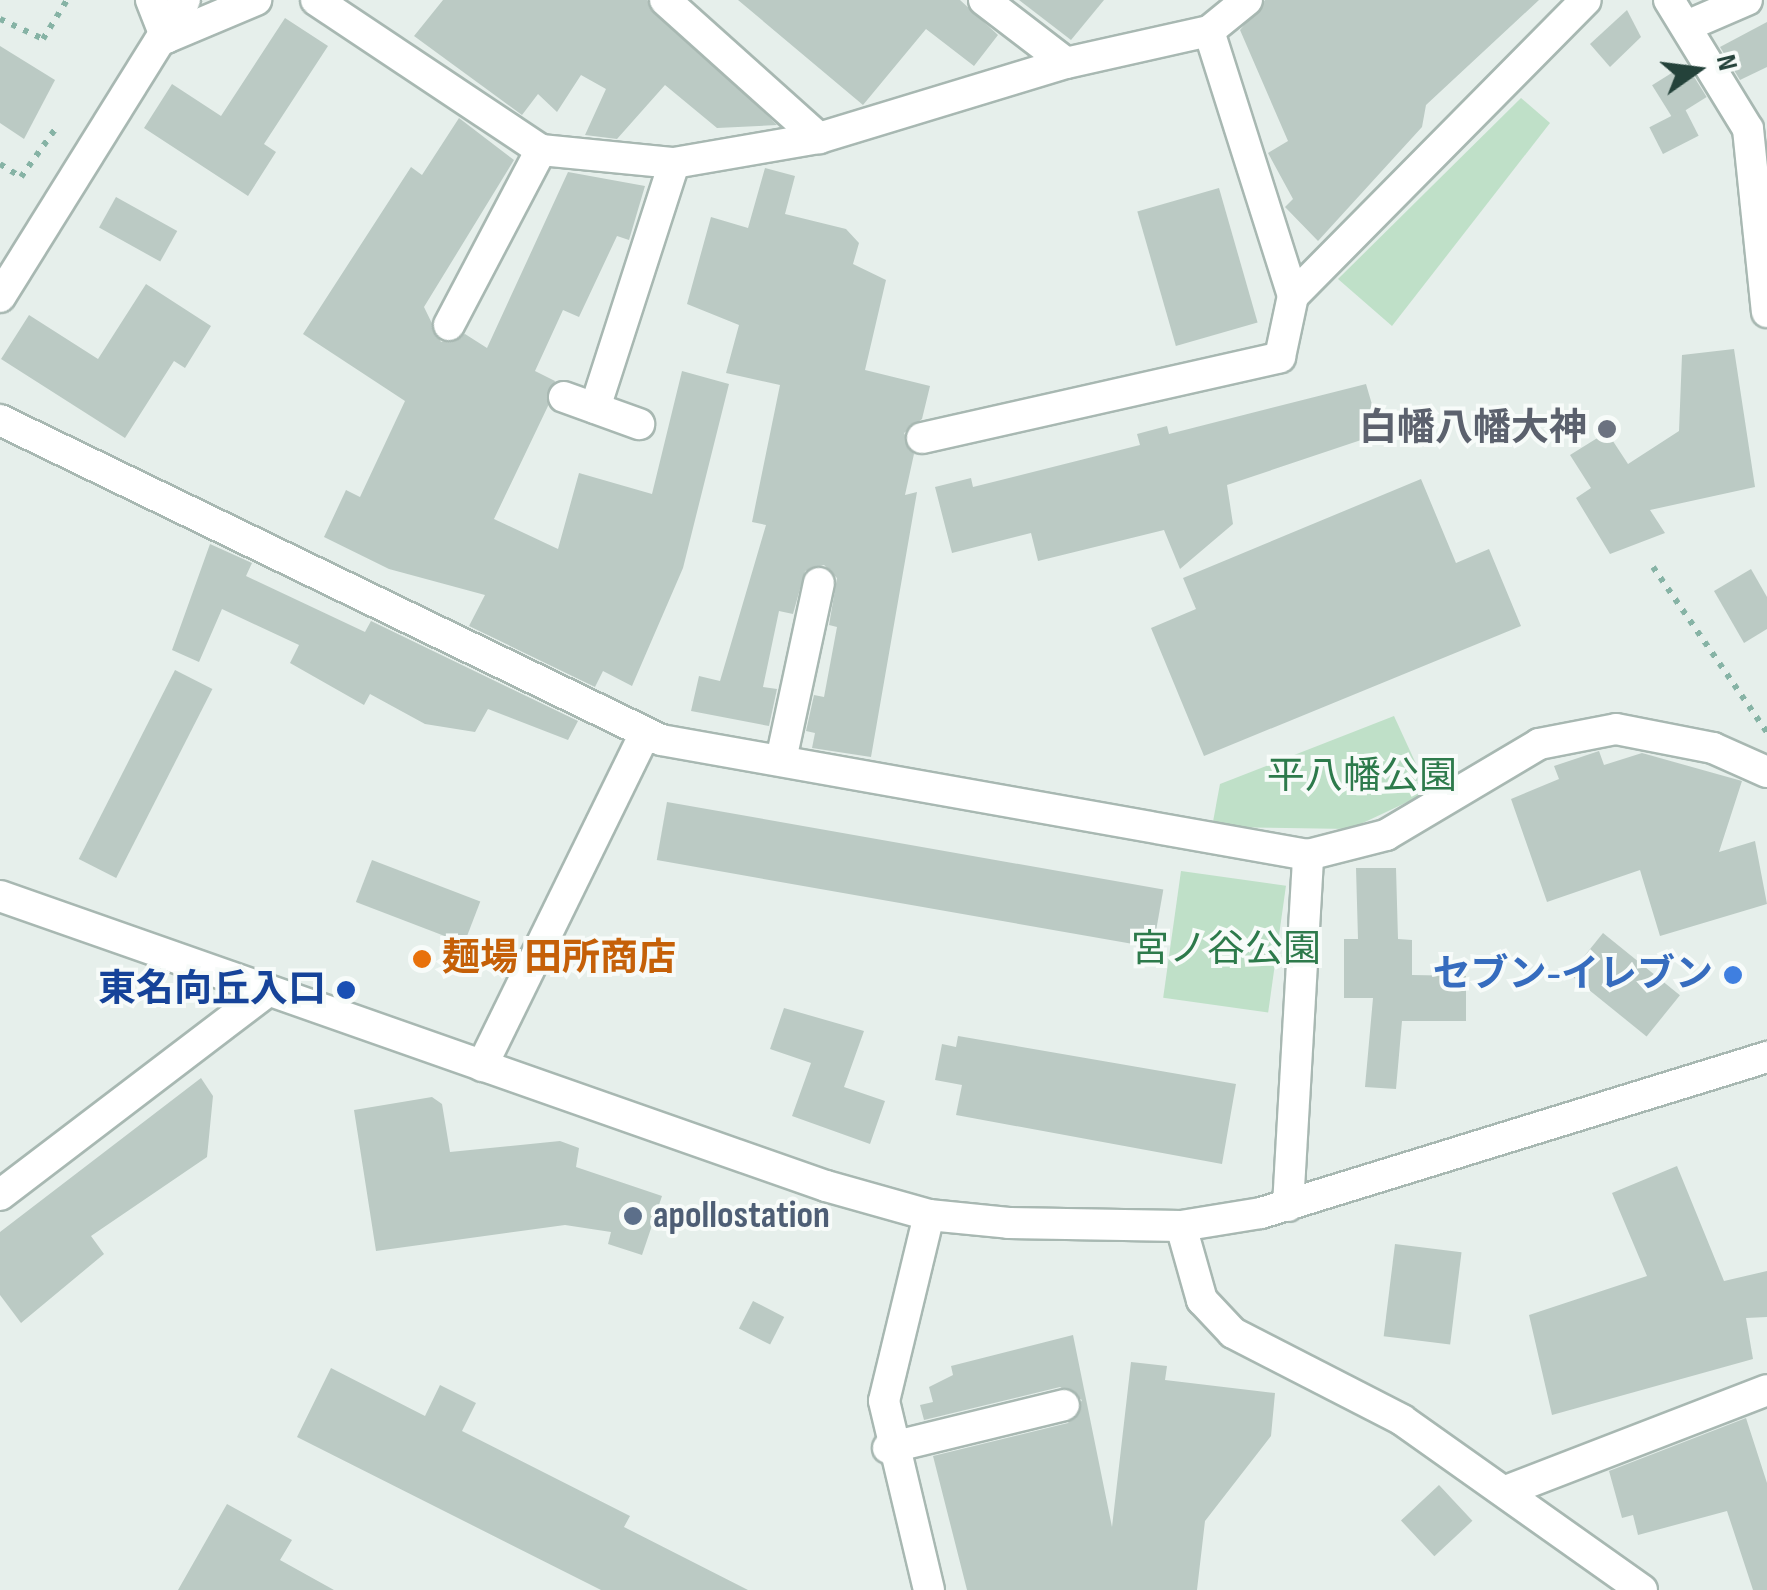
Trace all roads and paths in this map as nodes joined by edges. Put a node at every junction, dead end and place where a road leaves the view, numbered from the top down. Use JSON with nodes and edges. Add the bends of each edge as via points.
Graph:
{"nodes":[{"id":1,"x":67,"y":0,"type":"edge"},
{"id":2,"x":151,"y":0,"type":"edge"},
{"id":3,"x":185,"y":0,"type":"edge"},
{"id":4,"x":256,"y":0,"type":"edge"},
{"id":5,"x":316,"y":0,"type":"edge"},
{"id":6,"x":664,"y":0,"type":"edge"},
{"id":7,"x":984,"y":0,"type":"edge"},
{"id":8,"x":1247,"y":0,"type":"edge"},
{"id":9,"x":1586,"y":0,"type":"edge"},
{"id":10,"x":1669,"y":0,"type":"edge"},
{"id":11,"x":1746,"y":0,"type":"edge"},
{"id":12,"x":0,"y":19,"type":"edge"},
{"id":13,"x":1689,"y":25,"type":"junction"},
{"id":14,"x":1209,"y":32,"type":"junction"},
{"id":15,"x":166,"y":38,"type":"junction"},
{"id":16,"x":1066,"y":63,"type":"junction"},
{"id":17,"x":56,"y":128,"type":"dead end"},
{"id":18,"x":819,"y":138,"type":"junction"},
{"id":19,"x":541,"y":150,"type":"junction"},
{"id":20,"x":674,"y":163,"type":"junction"},
{"id":21,"x":0,"y":164,"type":"edge"},
{"id":22,"x":1293,"y":296,"type":"junction"},
{"id":23,"x":0,"y":297,"type":"edge"},
{"id":24,"x":1767,"y":312,"type":"edge"},
{"id":25,"x":450,"y":325,"type":"dead end"},
{"id":26,"x":564,"y":398,"type":"dead end"},
{"id":27,"x":595,"y":408,"type":"junction"},
{"id":28,"x":0,"y":420,"type":"edge"},
{"id":29,"x":638,"y":424,"type":"dead end"},
{"id":30,"x":922,"y":438,"type":"dead end"},
{"id":31,"x":1653,"y":567,"type":"dead end"},
{"id":32,"x":819,"y":583,"type":"dead end"},
{"id":33,"x":1767,"y":732,"type":"edge"},
{"id":34,"x":644,"y":736,"type":"junction"},
{"id":35,"x":781,"y":760,"type":"junction"},
{"id":36,"x":1767,"y":772,"type":"edge"},
{"id":37,"x":1308,"y":856,"type":"junction"},
{"id":38,"x":0,"y":896,"type":"edge"},
{"id":39,"x":268,"y":991,"type":"junction"},
{"id":40,"x":1767,"y":1056,"type":"edge"},
{"id":41,"x":482,"y":1066,"type":"junction"},
{"id":42,"x":0,"y":1195,"type":"edge"},
{"id":43,"x":1288,"y":1206,"type":"junction"},
{"id":44,"x":928,"y":1215,"type":"junction"},
{"id":45,"x":1180,"y":1226,"type":"junction"},
{"id":46,"x":1767,"y":1390,"type":"edge"},
{"id":47,"x":1064,"y":1406,"type":"dead end"},
{"id":48,"x":888,"y":1448,"type":"junction"},
{"id":49,"x":1511,"y":1489,"type":"junction"},
{"id":50,"x":928,"y":1590,"type":"edge"},
{"id":51,"x":1642,"y":1590,"type":"edge"}],
"edges":[{"from":1,"to":12,"type":"path","via":[[43,39]]},
{"from":2,"to":15,"type":"street"},
{"from":3,"to":15,"type":"street"},
{"from":4,"to":15,"type":"street"},
{"from":5,"to":19,"type":"street"},
{"from":6,"to":18,"type":"street"},
{"from":7,"to":16,"type":"street"},
{"from":8,"to":14,"type":"street"},
{"from":9,"to":22,"type":"street"},
{"from":10,"to":13,"type":"street"},
{"from":11,"to":13,"type":"street"},
{"from":13,"to":24,"type":"street","via":[[1748,128]]},
{"from":14,"to":16,"type":"street"},
{"from":14,"to":22,"type":"street"},
{"from":15,"to":23,"type":"street"},
{"from":16,"to":18,"type":"street"},
{"from":17,"to":21,"type":"path","via":[[21,177]]},
{"from":18,"to":20,"type":"street"},
{"from":19,"to":20,"type":"street"},
{"from":19,"to":25,"type":"street"},
{"from":20,"to":27,"type":"street"},
{"from":22,"to":30,"type":"street","via":[[1280,357]]},
{"from":26,"to":27,"type":"street"},
{"from":27,"to":29,"type":"street"},
{"from":28,"to":34,"type":"street"},
{"from":31,"to":33,"type":"path"},
{"from":32,"to":35,"type":"street"},
{"from":34,"to":35,"type":"street"},
{"from":34,"to":41,"type":"street"},
{"from":35,"to":37,"type":"street"},
{"from":36,"to":37,"type":"street","via":[[1713,748],[1616,729],[1539,744],[1386,835]]},
{"from":37,"to":43,"type":"street"},
{"from":38,"to":39,"type":"street"},
{"from":39,"to":41,"type":"street"},
{"from":39,"to":42,"type":"street"},
{"from":40,"to":43,"type":"street"},
{"from":41,"to":44,"type":"street"},
{"from":43,"to":45,"type":"street"},
{"from":44,"to":45,"type":"street"},
{"from":44,"to":48,"type":"street","via":[[886,1382]]},
{"from":45,"to":49,"type":"street","via":[[1202,1300],[1233,1333],[1402,1420]]},
{"from":46,"to":49,"type":"street"},
{"from":47,"to":48,"type":"street"},
{"from":48,"to":50,"type":"street"},
{"from":49,"to":51,"type":"street"}]}
